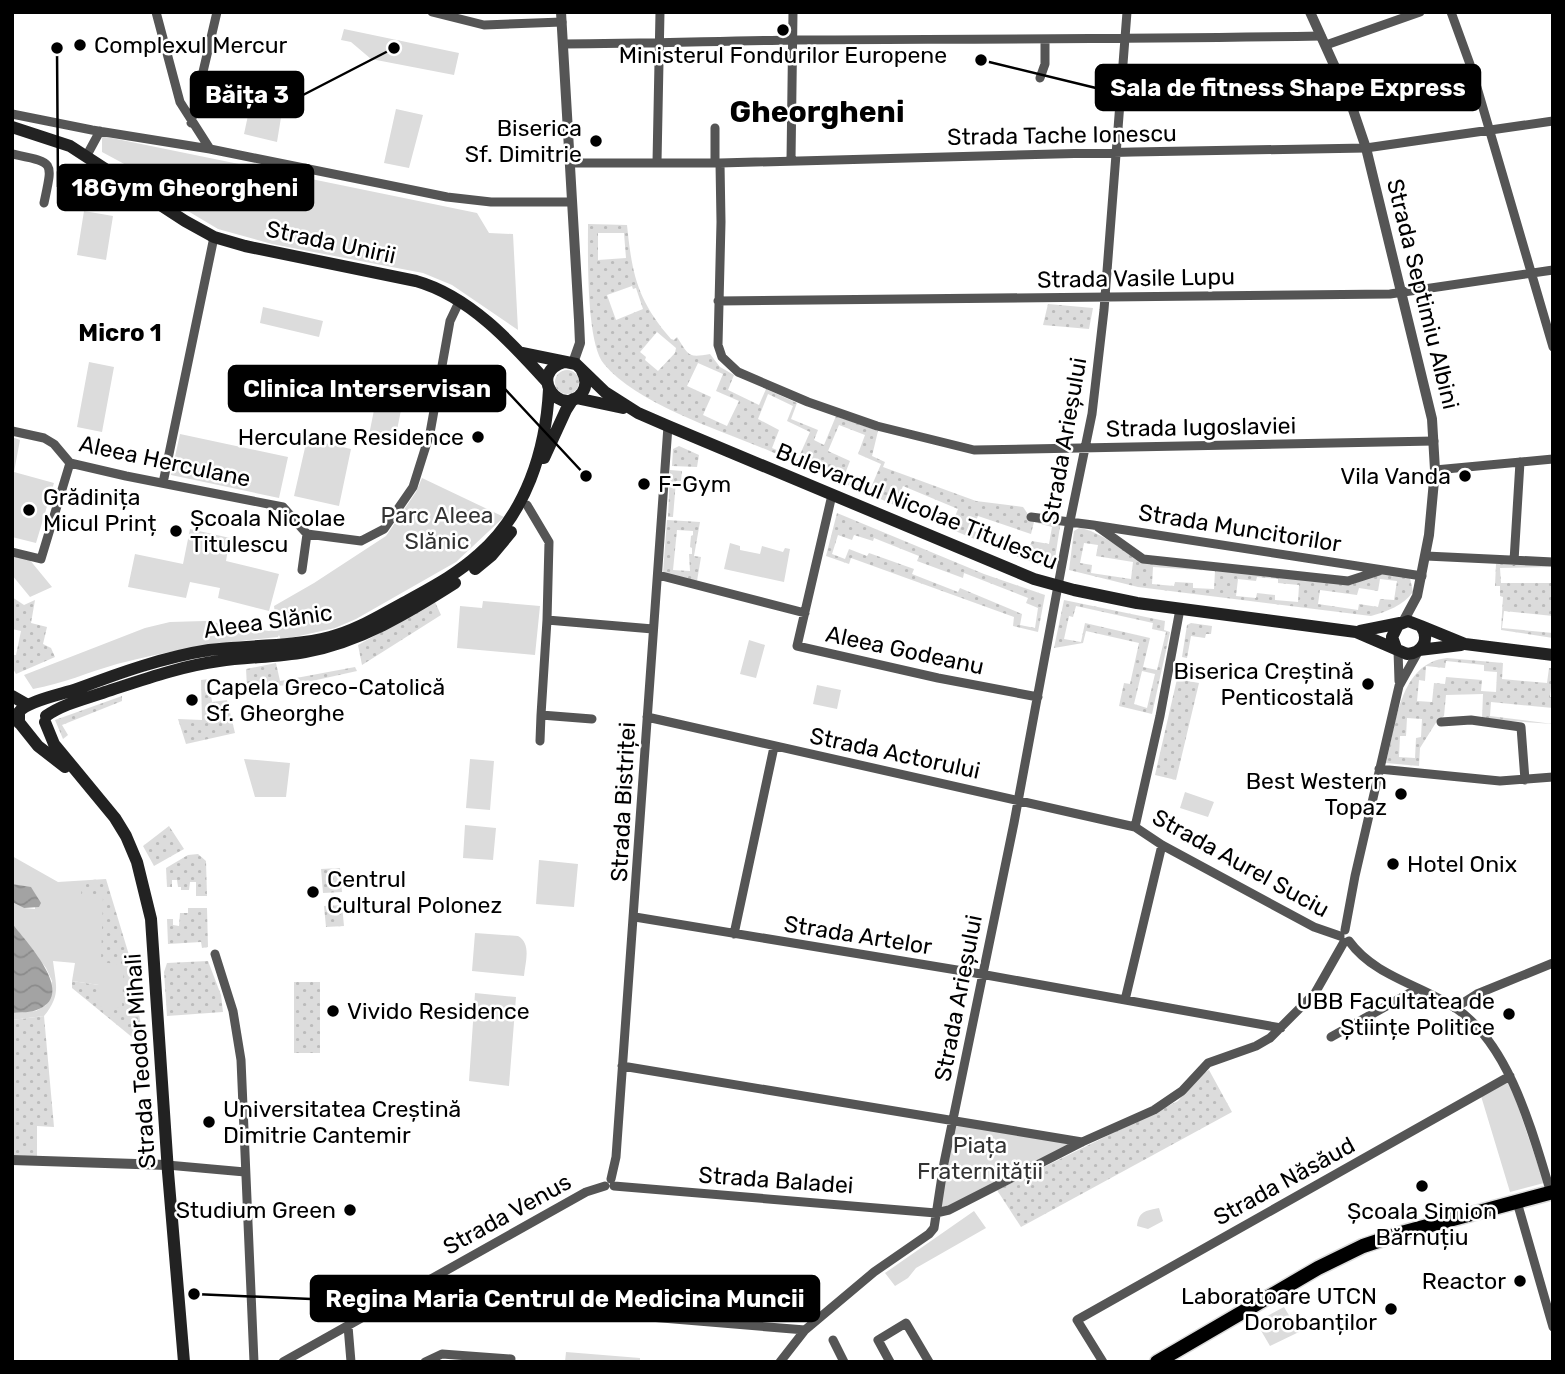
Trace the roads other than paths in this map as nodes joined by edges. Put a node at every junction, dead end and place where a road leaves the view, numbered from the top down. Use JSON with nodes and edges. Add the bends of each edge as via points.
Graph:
{"nodes":[{"id":1,"x":156,"y":12,"type":"edge"},
{"id":2,"x":217,"y":12,"type":"edge"},
{"id":3,"x":432,"y":12,"type":"edge"},
{"id":4,"x":660,"y":12,"type":"edge"},
{"id":5,"x":793,"y":12,"type":"edge"},
{"id":6,"x":1127,"y":12,"type":"edge"},
{"id":7,"x":1310,"y":12,"type":"edge"},
{"id":8,"x":1420,"y":12,"type":"edge"},
{"id":9,"x":1451,"y":12,"type":"edge"},
{"id":10,"x":561,"y":17,"type":"edge"},
{"id":11,"x":1125,"y":39,"type":"junction"},
{"id":12,"x":793,"y":40,"type":"junction"},
{"id":13,"x":1045,"y":40,"type":"junction"},
{"id":14,"x":1324,"y":41,"type":"junction"},
{"id":15,"x":563,"y":44,"type":"junction"},
{"id":16,"x":659,"y":44,"type":"junction"},
{"id":17,"x":1040,"y":78,"type":"dead end"},
{"id":18,"x":12,"y":114,"type":"edge"},
{"id":19,"x":1553,"y":121,"type":"edge"},
{"id":20,"x":191,"y":123,"type":"junction"},
{"id":21,"x":12,"y":127,"type":"edge"},
{"id":22,"x":715,"y":128,"type":"dead end"},
{"id":23,"x":1490,"y":130,"type":"junction"},
{"id":24,"x":100,"y":131,"type":"junction"},
{"id":25,"x":1366,"y":148,"type":"junction"},
{"id":26,"x":210,"y":149,"type":"junction"},
{"id":27,"x":1115,"y":152,"type":"junction"},
{"id":28,"x":12,"y":155,"type":"edge"},
{"id":29,"x":87,"y":155,"type":"junction"},
{"id":30,"x":791,"y":160,"type":"junction"},
{"id":31,"x":657,"y":162,"type":"junction"},
{"id":32,"x":718,"y":162,"type":"junction"},
{"id":33,"x":570,"y":163,"type":"junction"},
{"id":34,"x":572,"y":202,"type":"junction"},
{"id":35,"x":44,"y":203,"type":"dead end"},
{"id":36,"x":214,"y":237,"type":"junction"},
{"id":37,"x":1553,"y":270,"type":"edge"},
{"id":38,"x":1531,"y":273,"type":"junction"},
{"id":39,"x":1400,"y":293,"type":"junction"},
{"id":40,"x":1105,"y":297,"type":"junction"},
{"id":41,"x":460,"y":300,"type":"junction"},
{"id":42,"x":718,"y":301,"type":"junction"},
{"id":43,"x":1553,"y":347,"type":"edge"},
{"id":44,"x":522,"y":353,"type":"junction"},
{"id":45,"x":573,"y":365,"type":"junction"},
{"id":46,"x":548,"y":385,"type":"junction"},
{"id":47,"x":575,"y":398,"type":"junction"},
{"id":48,"x":638,"y":413,"type":"junction"},
{"id":49,"x":668,"y":426,"type":"junction"},
{"id":50,"x":12,"y":430,"type":"edge"},
{"id":51,"x":1434,"y":441,"type":"junction"},
{"id":52,"x":1084,"y":449,"type":"junction"},
{"id":53,"x":1553,"y":458,"type":"edge"},
{"id":54,"x":1520,"y":462,"type":"junction"},
{"id":55,"x":70,"y":463,"type":"junction"},
{"id":56,"x":1435,"y":470,"type":"junction"},
{"id":57,"x":163,"y":483,"type":"junction"},
{"id":58,"x":832,"y":495,"type":"junction"},
{"id":59,"x":527,"y":505,"type":"junction"},
{"id":60,"x":1031,"y":517,"type":"dead end"},
{"id":61,"x":1070,"y":521,"type":"junction"},
{"id":62,"x":1093,"y":524,"type":"junction"},
{"id":63,"x":307,"y":534,"type":"junction"},
{"id":64,"x":12,"y":552,"type":"edge"},
{"id":65,"x":1426,"y":556,"type":"junction"},
{"id":66,"x":1514,"y":561,"type":"junction"},
{"id":67,"x":1553,"y":562,"type":"edge"},
{"id":68,"x":302,"y":570,"type":"dead end"},
{"id":69,"x":1381,"y":570,"type":"junction"},
{"id":70,"x":657,"y":575,"type":"junction"},
{"id":71,"x":1422,"y":576,"type":"junction"},
{"id":72,"x":1058,"y":586,"type":"junction"},
{"id":73,"x":1417,"y":596,"type":"junction"},
{"id":74,"x":1180,"y":609,"type":"junction"},
{"id":75,"x":804,"y":613,"type":"junction"},
{"id":76,"x":547,"y":620,"type":"junction"},
{"id":77,"x":1401,"y":623,"type":"junction"},
{"id":78,"x":1420,"y":625,"type":"junction"},
{"id":79,"x":653,"y":629,"type":"junction"},
{"id":80,"x":1356,"y":632,"type":"junction"},
{"id":81,"x":1465,"y":644,"type":"junction"},
{"id":82,"x":1397,"y":649,"type":"junction"},
{"id":83,"x":1419,"y":651,"type":"junction"},
{"id":84,"x":1553,"y":656,"type":"edge"},
{"id":85,"x":1399,"y":687,"type":"junction"},
{"id":86,"x":12,"y":696,"type":"edge"},
{"id":87,"x":1038,"y":697,"type":"junction"},
{"id":88,"x":29,"y":703,"type":"junction"},
{"id":89,"x":541,"y":715,"type":"junction"},
{"id":90,"x":647,"y":717,"type":"junction"},
{"id":91,"x":45,"y":719,"type":"junction"},
{"id":92,"x":592,"y":719,"type":"dead end"},
{"id":93,"x":19,"y":722,"type":"edge"},
{"id":94,"x":1441,"y":722,"type":"dead end"},
{"id":95,"x":540,"y":741,"type":"dead end"},
{"id":96,"x":774,"y":747,"type":"junction"},
{"id":97,"x":1379,"y":769,"type":"junction"},
{"id":98,"x":1553,"y":777,"type":"edge"},
{"id":99,"x":79,"y":778,"type":"junction"},
{"id":100,"x":1525,"y":780,"type":"junction"},
{"id":101,"x":1018,"y":800,"type":"junction"},
{"id":102,"x":1135,"y":827,"type":"junction"},
{"id":103,"x":1162,"y":845,"type":"junction"},
{"id":104,"x":635,"y":917,"type":"junction"},
{"id":105,"x":734,"y":934,"type":"junction"},
{"id":106,"x":1344,"y":937,"type":"junction"},
{"id":107,"x":215,"y":954,"type":"dead end"},
{"id":108,"x":1553,"y":963,"type":"edge"},
{"id":109,"x":982,"y":975,"type":"junction"},
{"id":110,"x":1417,"y":989,"type":"junction"},
{"id":111,"x":1125,"y":1000,"type":"junction"},
{"id":112,"x":1455,"y":1008,"type":"junction"},
{"id":113,"x":1282,"y":1028,"type":"junction"},
{"id":114,"x":1331,"y":1037,"type":"dead end"},
{"id":115,"x":622,"y":1066,"type":"junction"},
{"id":116,"x":1510,"y":1076,"type":"junction"},
{"id":117,"x":954,"y":1120,"type":"junction"},
{"id":118,"x":1082,"y":1142,"type":"junction"},
{"id":119,"x":12,"y":1160,"type":"edge"},
{"id":120,"x":167,"y":1165,"type":"junction"},
{"id":121,"x":245,"y":1172,"type":"junction"},
{"id":122,"x":610,"y":1184,"type":"junction"},
{"id":123,"x":1552,"y":1192,"type":"edge"},
{"id":124,"x":1517,"y":1202,"type":"junction"},
{"id":125,"x":936,"y":1213,"type":"junction"},
{"id":126,"x":408,"y":1291,"type":"junction"},
{"id":127,"x":348,"y":1326,"type":"junction"},
{"id":128,"x":1553,"y":1327,"type":"edge"},
{"id":129,"x":805,"y":1330,"type":"junction"},
{"id":130,"x":833,"y":1340,"type":"dead end"},
{"id":131,"x":511,"y":1359,"type":"dead end"},
{"id":132,"x":1165,"y":1360,"type":"edge"},
{"id":133,"x":184,"y":1362,"type":"edge"},
{"id":134,"x":254,"y":1362,"type":"edge"},
{"id":135,"x":283,"y":1362,"type":"edge"},
{"id":136,"x":351,"y":1362,"type":"edge"},
{"id":137,"x":425,"y":1362,"type":"edge"},
{"id":138,"x":780,"y":1362,"type":"edge"},
{"id":139,"x":844,"y":1362,"type":"edge"},
{"id":140,"x":890,"y":1362,"type":"edge"},
{"id":141,"x":929,"y":1362,"type":"edge"},
{"id":142,"x":1103,"y":1362,"type":"edge"}],
"edges":[{"from":1,"to":20,"type":"street","via":[[180,102]]},
{"from":2,"to":20,"type":"street"},
{"from":3,"to":10,"type":"street","via":[[484,25]]},
{"from":4,"to":16,"type":"street"},
{"from":5,"to":12,"type":"street"},
{"from":6,"to":11,"type":"street","name":"Strada Arieșului"},
{"from":7,"to":14,"type":"street","name":"Strada Septimiu Albini"},
{"from":8,"to":14,"type":"street"},
{"from":9,"to":23,"type":"street"},
{"from":10,"to":15,"type":"street"},
{"from":11,"to":13,"type":"street"},
{"from":11,"to":14,"type":"street"},
{"from":11,"to":27,"type":"street","name":"Strada Arieșului"},
{"from":12,"to":13,"type":"street"},
{"from":12,"to":16,"type":"street"},
{"from":12,"to":30,"type":"street"},
{"from":13,"to":17,"type":"street"},
{"from":14,"to":25,"type":"street","name":"Strada Septimiu Albini"},
{"from":15,"to":16,"type":"street"},
{"from":15,"to":33,"type":"street"},
{"from":16,"to":31,"type":"street"},
{"from":18,"to":24,"type":"street"},
{"from":19,"to":23,"type":"street","name":"Strada Tache Ionescu"},
{"from":20,"to":26,"type":"street"},
{"from":21,"to":29,"type":"main road","name":"Strada Unirii"},
{"from":22,"to":32,"type":"street","name":"Strada Iugoslaviei"},
{"from":23,"to":25,"type":"street","name":"Strada Tache Ionescu"},
{"from":23,"to":38,"type":"street"},
{"from":24,"to":26,"type":"street"},
{"from":24,"to":29,"type":"street"},
{"from":25,"to":27,"type":"street","name":"Strada Tache Ionescu"},
{"from":25,"to":39,"type":"street","name":"Strada Septimiu Albini"},
{"from":26,"to":34,"type":"street","via":[[447,197]]},
{"from":27,"to":30,"type":"street","name":"Strada Tache Ionescu"},
{"from":27,"to":40,"type":"street","name":"Strada Arieșului"},
{"from":28,"to":35,"type":"street","via":[[49,165]]},
{"from":29,"to":36,"type":"main road","name":"Strada Unirii"},
{"from":30,"to":32,"type":"street","name":"Strada Tache Ionescu"},
{"from":31,"to":32,"type":"street","name":"Strada Tache Ionescu"},
{"from":31,"to":33,"type":"street","name":"Strada Tache Ionescu"},
{"from":32,"to":42,"type":"street","name":"Strada Iugoslaviei","via":[[722,222]]},
{"from":33,"to":34,"type":"street"},
{"from":34,"to":45,"type":"street","via":[[580,343]]},
{"from":36,"to":41,"type":"main road","name":"Strada Unirii","via":[[421,282]]},
{"from":36,"to":57,"type":"street"},
{"from":37,"to":38,"type":"street","name":"Strada Vasile Lupu"},
{"from":38,"to":39,"type":"street","name":"Strada Vasile Lupu"},
{"from":38,"to":43,"type":"street"},
{"from":39,"to":40,"type":"street","name":"Strada Vasile Lupu"},
{"from":39,"to":51,"type":"street","name":"Strada Septimiu Albini","via":[[1428,396]]},
{"from":40,"to":42,"type":"street","name":"Strada Vasile Lupu"},
{"from":40,"to":52,"type":"street","name":"Strada Arieșului"},
{"from":41,"to":44,"type":"main road","name":"Strada Unirii"},
{"from":41,"to":63,"type":"street","via":[[450,321],[429,433],[413,486],[384,529],[361,541]]},
{"from":42,"to":52,"type":"street","name":"Strada Iugoslaviei","via":[[720,351],[730,366],[835,413],[974,450]]},
{"from":44,"to":45,"type":"main road","name":"Strada Unirii"},
{"from":44,"to":46,"type":"main road","name":"Strada Unirii"},
{"from":45,"to":46,"type":"main road","via":[[553,368]]},
{"from":45,"to":47,"type":"main road","via":[[585,384]]},
{"from":45,"to":48,"type":"main road","name":"Bulevardul Nicolae Titulescu"},
{"from":46,"to":47,"type":"main road","via":[[558,398]]},
{"from":46,"to":88,"type":"main road","name":"Aleea Slănic","via":[[541,444],[513,516],[485,549],[440,583],[329,637],[190,654]]},
{"from":47,"to":48,"type":"main road","name":"Bulevardul Nicolae Titulescu"},
{"from":47,"to":59,"type":"main road","name":"Aleea Slănic","via":[[549,446]]},
{"from":48,"to":49,"type":"main road","name":"Bulevardul Nicolae Titulescu"},
{"from":49,"to":58,"type":"main road","name":"Bulevardul Nicolae Titulescu"},
{"from":49,"to":70,"type":"street","name":"Strada Bistriței"},
{"from":50,"to":55,"type":"street","name":"Aleea Herculane","via":[[44,438]]},
{"from":51,"to":52,"type":"street","name":"Strada Iugoslaviei"},
{"from":51,"to":56,"type":"street","name":"Strada Septimiu Albini"},
{"from":52,"to":61,"type":"street","name":"Strada Arieșului"},
{"from":53,"to":54,"type":"street"},
{"from":54,"to":56,"type":"street"},
{"from":54,"to":66,"type":"street"},
{"from":55,"to":57,"type":"street","name":"Aleea Herculane"},
{"from":55,"to":64,"type":"street","via":[[41,559]]},
{"from":56,"to":65,"type":"street","name":"Strada Septimiu Albini"},
{"from":57,"to":63,"type":"street","name":"Aleea Herculane","via":[[283,506]]},
{"from":58,"to":72,"type":"main road","name":"Bulevardul Nicolae Titulescu"},
{"from":58,"to":75,"type":"street","name":"Aleea Godeanu"},
{"from":59,"to":76,"type":"street","via":[[549,542]]},
{"from":59,"to":91,"type":"main road","name":"Aleea Slănic","via":[[508,537],[483,562],[441,592],[366,634],[305,652],[198,665],[93,696]]},
{"from":60,"to":61,"type":"street","name":"Strada Muncitorilor"},
{"from":61,"to":62,"type":"street","name":"Strada Muncitorilor"},
{"from":61,"to":72,"type":"street","name":"Strada Arieșului"},
{"from":62,"to":69,"type":"street","name":"Strada Muncitorilor"},
{"from":62,"to":69,"type":"street","name":"Strada Muncitorilor","via":[[1143,559],[1348,581]]},
{"from":63,"to":68,"type":"street"},
{"from":65,"to":66,"type":"street"},
{"from":65,"to":71,"type":"street","name":"Strada Septimiu Albini"},
{"from":66,"to":67,"type":"street"},
{"from":69,"to":71,"type":"street","name":"Strada Muncitorilor"},
{"from":70,"to":75,"type":"street","name":"Aleea Godeanu"},
{"from":70,"to":79,"type":"street","name":"Strada Bistriței"},
{"from":71,"to":73,"type":"street","name":"Strada Septimiu Albini"},
{"from":72,"to":74,"type":"main road","name":"Bulevardul Nicolae Titulescu"},
{"from":72,"to":87,"type":"street","name":"Strada Arieșului"},
{"from":73,"to":77,"type":"street","name":"Strada Septimiu Albini"},
{"from":73,"to":78,"type":"street","name":"Strada Septimiu Albini"},
{"from":74,"to":80,"type":"main road","name":"Bulevardul Nicolae Titulescu"},
{"from":74,"to":102,"type":"street","name":"Strada Aurel Suciu"},
{"from":75,"to":87,"type":"street","name":"Aleea Godeanu","via":[[797,646]]},
{"from":76,"to":79,"type":"street"},
{"from":76,"to":89,"type":"street"},
{"from":77,"to":78,"type":"main road"},
{"from":77,"to":80,"type":"main road","name":"Bulevardul Nicolae Titulescu"},
{"from":77,"to":82,"type":"main road","via":[[1392,637]]},
{"from":78,"to":81,"type":"main road"},
{"from":78,"to":83,"type":"main road","via":[[1425,638]]},
{"from":79,"to":90,"type":"street","name":"Strada Bistriței"},
{"from":80,"to":82,"type":"main road","name":"Bulevardul Nicolae Titulescu"},
{"from":81,"to":83,"type":"main road"},
{"from":81,"to":84,"type":"main road"},
{"from":82,"to":83,"type":"main road","via":[[1407,654]]},
{"from":82,"to":85,"type":"street"},
{"from":83,"to":85,"type":"street"},
{"from":85,"to":97,"type":"street"},
{"from":86,"to":88,"type":"main road"},
{"from":87,"to":101,"type":"street","name":"Strada Arieșului"},
{"from":88,"to":91,"type":"main road","via":[[42,707]]},
{"from":88,"to":93,"type":"main road","via":[[19,712]]},
{"from":89,"to":92,"type":"street"},
{"from":89,"to":95,"type":"street"},
{"from":90,"to":96,"type":"street","name":"Strada Actorului"},
{"from":90,"to":104,"type":"street","name":"Strada Bistriței"},
{"from":91,"to":93,"type":"main road","via":[[37,730]]},
{"from":91,"to":99,"type":"main road","name":"Strada Teodor Mihali","via":[[54,744]]},
{"from":93,"to":99,"type":"main road","name":"Strada Teodor Mihali","via":[[44,751]]},
{"from":94,"to":100,"type":"street","via":[[1471,720],[1521,727]]},
{"from":96,"to":101,"type":"street","name":"Strada Actorului"},
{"from":96,"to":105,"type":"street"},
{"from":97,"to":100,"type":"street","via":[[1474,780]]},
{"from":97,"to":106,"type":"street"},
{"from":98,"to":100,"type":"street"},
{"from":99,"to":120,"type":"main road","name":"Strada Teodor Mihali","via":[[115,818],[131,847],[151,919]]},
{"from":101,"to":102,"type":"street","name":"Strada Actorului"},
{"from":101,"to":109,"type":"street","name":"Strada Arieșului"},
{"from":102,"to":103,"type":"street","name":"Strada Aurel Suciu"},
{"from":103,"to":106,"type":"street","name":"Strada Aurel Suciu","via":[[1314,927]]},
{"from":103,"to":111,"type":"street"},
{"from":104,"to":105,"type":"street","name":"Strada Artelor"},
{"from":104,"to":115,"type":"street","name":"Strada Bistriței"},
{"from":105,"to":109,"type":"street","name":"Strada Artelor"},
{"from":106,"to":110,"type":"street","name":"Strada Aurel Suciu","via":[[1373,964]]},
{"from":106,"to":113,"type":"street","via":[[1315,993]]},
{"from":107,"to":121,"type":"street","via":[[233,1011],[241,1060]]},
{"from":108,"to":112,"type":"street","via":[[1477,994]]},
{"from":109,"to":111,"type":"street","name":"Strada Artelor"},
{"from":109,"to":117,"type":"street","name":"Strada Arieșului"},
{"from":110,"to":112,"type":"street","name":"Strada Aurel Suciu"},
{"from":110,"to":114,"type":"street"},
{"from":111,"to":113,"type":"street","name":"Strada Artelor"},
{"from":112,"to":116,"type":"street","name":"Strada Aurel Suciu","via":[[1476,1027]]},
{"from":113,"to":118,"type":"street","via":[[1256,1046],[1208,1063],[1172,1100]]},
{"from":115,"to":117,"type":"street"},
{"from":115,"to":122,"type":"street","name":"Strada Bistriței"},
{"from":116,"to":123,"type":"street","name":"Strada Aurel Suciu"},
{"from":116,"to":142,"type":"street","name":"Strada Năsăud","via":[[1077,1320]]},
{"from":117,"to":118,"type":"street"},
{"from":117,"to":125,"type":"street"},
{"from":118,"to":125,"type":"street","via":[[960,1206]]},
{"from":119,"to":120,"type":"street"},
{"from":120,"to":121,"type":"street"},
{"from":120,"to":133,"type":"main road","name":"Strada Teodor Mihali"},
{"from":121,"to":134,"type":"street"},
{"from":122,"to":125,"type":"street","name":"Strada Baladei"},
{"from":122,"to":126,"type":"street","name":"Strada Venus","via":[[594,1188]]},
{"from":123,"to":124,"type":"main road"},
{"from":124,"to":128,"type":"street"},
{"from":124,"to":132,"type":"main road","via":[[1363,1246]]},
{"from":125,"to":129,"type":"street","via":[[929,1234],[874,1272]]},
{"from":126,"to":127,"type":"street","name":"Strada Venus"},
{"from":126,"to":129,"type":"street","via":[[433,1299]]},
{"from":127,"to":135,"type":"street","name":"Strada Venus"},
{"from":127,"to":136,"type":"street"},
{"from":129,"to":138,"type":"street"},
{"from":130,"to":139,"type":"street"},
{"from":131,"to":137,"type":"street","via":[[442,1354]]},
{"from":140,"to":141,"type":"street","via":[[878,1340],[906,1323]]}]}
